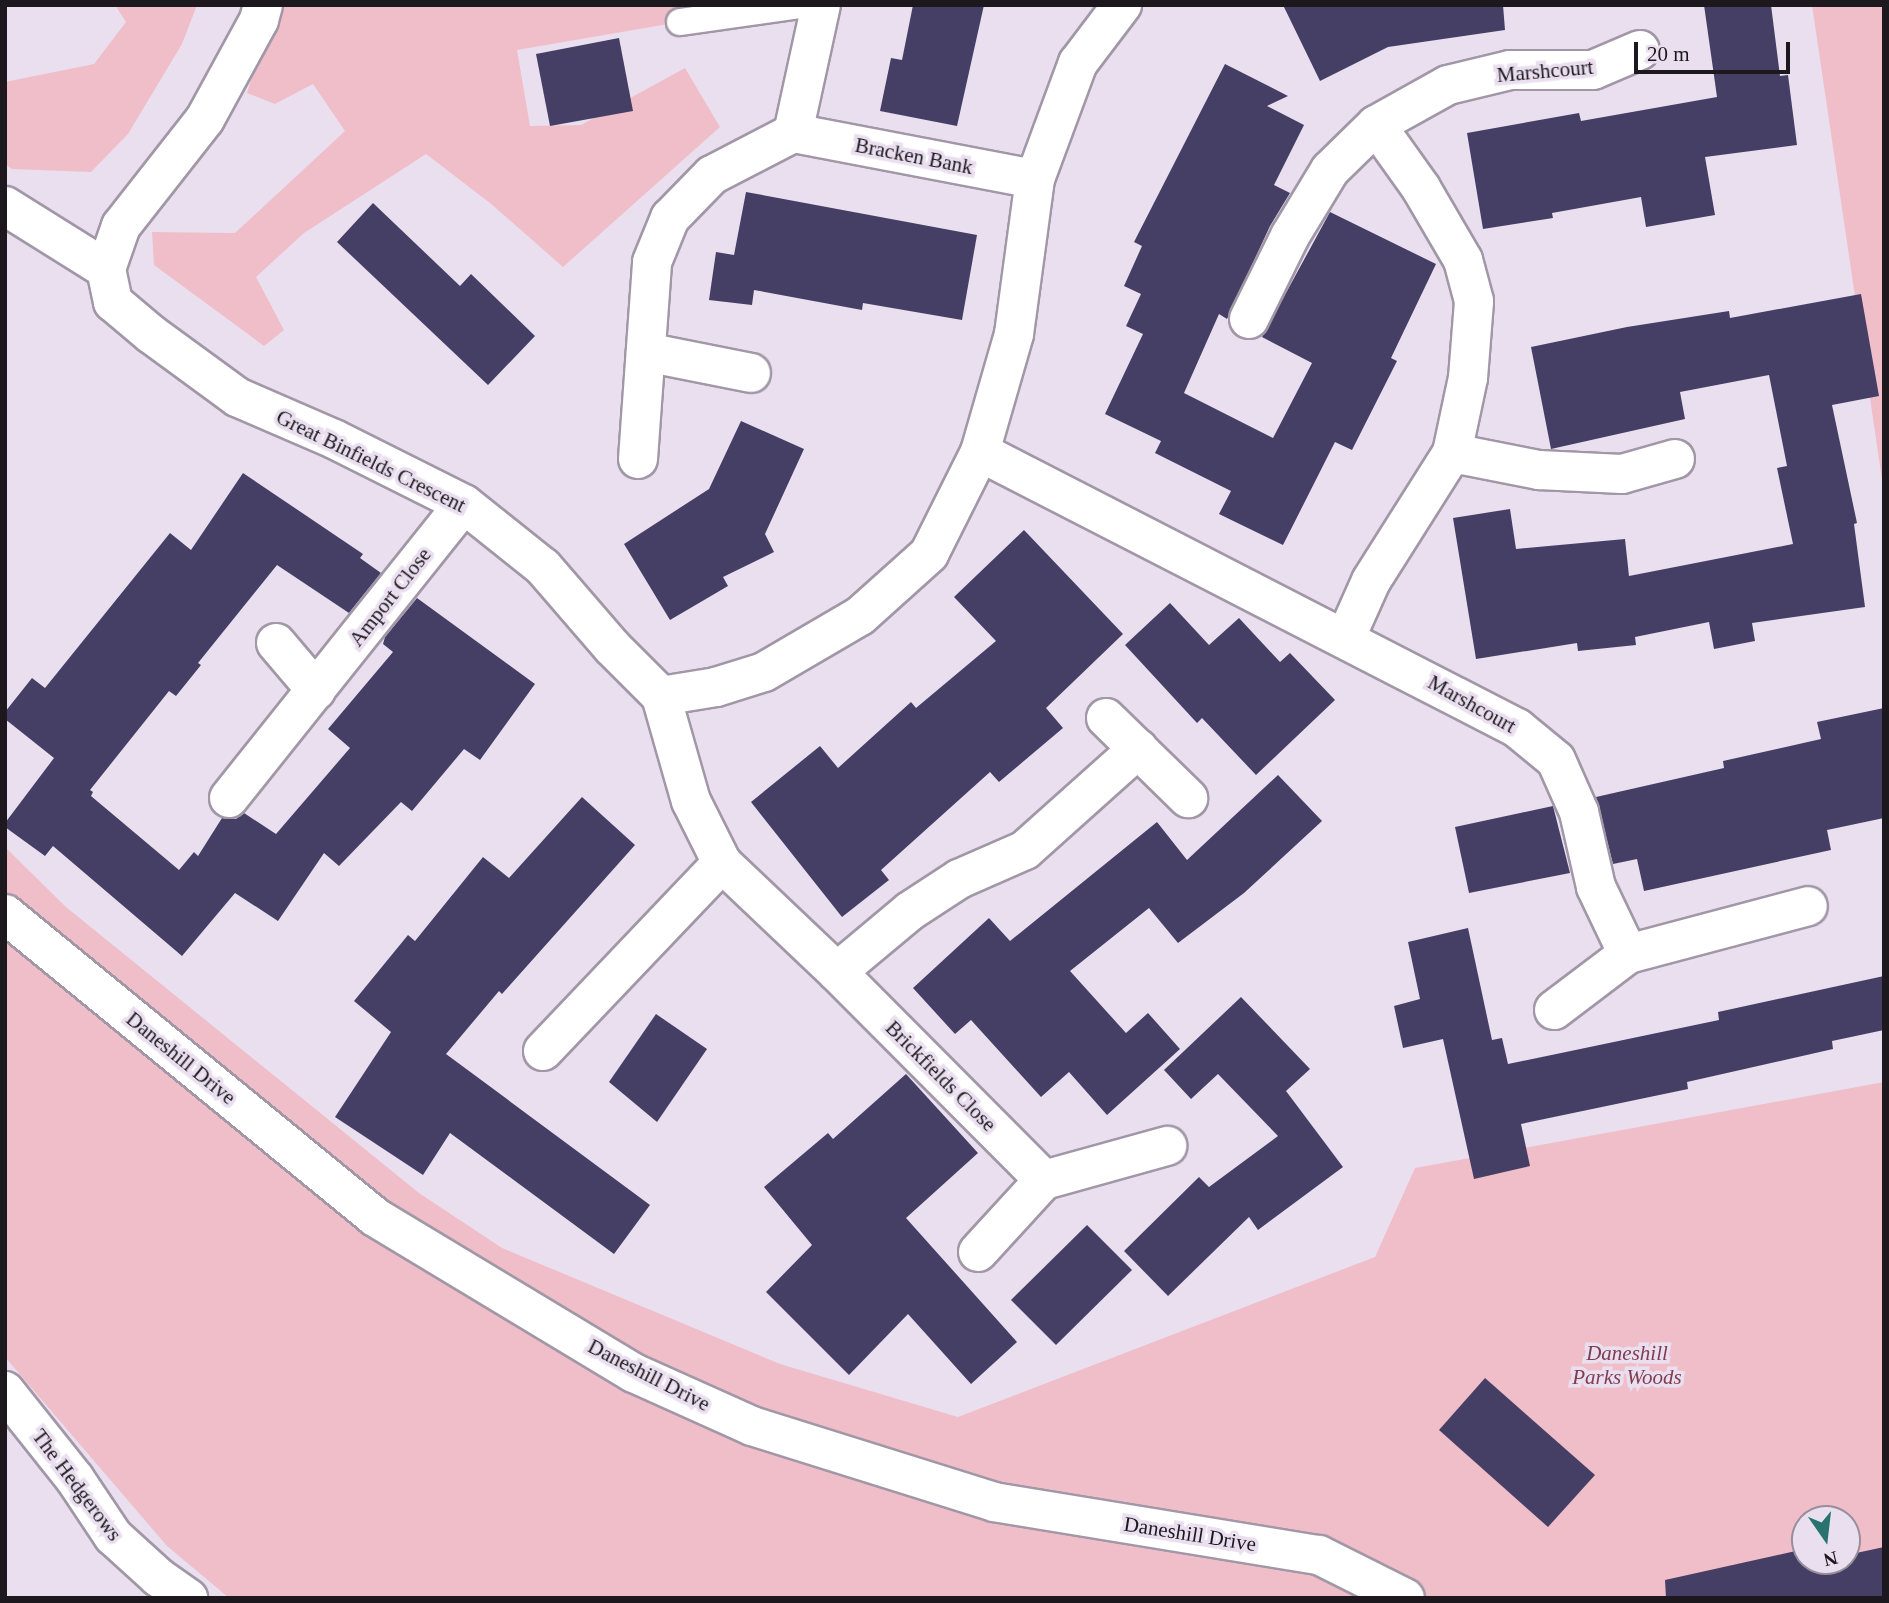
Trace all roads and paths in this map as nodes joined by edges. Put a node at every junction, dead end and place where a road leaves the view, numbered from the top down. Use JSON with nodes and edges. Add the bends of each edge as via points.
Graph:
{"nodes":[{"id":1,"x":263,"y":5,"type":"edge"},
{"id":2,"x":799,"y":5,"type":"edge"},
{"id":3,"x":821,"y":5,"type":"edge"},
{"id":4,"x":1122,"y":5,"type":"edge"},
{"id":5,"x":680,"y":22,"type":"dead end"},
{"id":6,"x":1640,"y":50,"type":"dead end"},
{"id":7,"x":1376,"y":125,"type":"junction"},
{"id":8,"x":793,"y":133,"type":"junction"},
{"id":9,"x":1035,"y":179,"type":"junction"},
{"id":10,"x":5,"y":206,"type":"edge"},
{"id":11,"x":106,"y":269,"type":"junction"},
{"id":12,"x":1249,"y":319,"type":"dead end"},
{"id":13,"x":646,"y":352,"type":"junction"},
{"id":14,"x":751,"y":373,"type":"dead end"},
{"id":15,"x":980,"y":452,"type":"junction"},
{"id":16,"x":1452,"y":453,"type":"junction"},
{"id":17,"x":638,"y":458,"type":"dead end"},
{"id":18,"x":1675,"y":459,"type":"dead end"},
{"id":19,"x":464,"y":504,"type":"junction"},
{"id":20,"x":1346,"y":637,"type":"junction"},
{"id":21,"x":276,"y":643,"type":"dead end"},
{"id":22,"x":316,"y":690,"type":"junction"},
{"id":23,"x":661,"y":696,"type":"junction"},
{"id":24,"x":1106,"y":718,"type":"dead end"},
{"id":25,"x":1138,"y":749,"type":"junction"},
{"id":26,"x":229,"y":798,"type":"dead end"},
{"id":27,"x":1188,"y":798,"type":"dead end"},
{"id":28,"x":722,"y":863,"type":"junction"},
{"id":29,"x":1808,"y":906,"type":"dead end"},
{"id":30,"x":5,"y":914,"type":"edge"},
{"id":31,"x":1628,"y":954,"type":"junction"},
{"id":32,"x":837,"y":972,"type":"junction"},
{"id":33,"x":1554,"y":1010,"type":"dead end"},
{"id":34,"x":543,"y":1051,"type":"dead end"},
{"id":35,"x":1167,"y":1146,"type":"dead end"},
{"id":36,"x":1044,"y":1180,"type":"junction"},
{"id":37,"x":978,"y":1252,"type":"dead end"},
{"id":38,"x":5,"y":1391,"type":"edge"},
{"id":39,"x":188,"y":1598,"type":"edge"},
{"id":40,"x":1405,"y":1598,"type":"edge"}],
"edges":[{"from":1,"to":11,"type":"street","via":[[205,119],[121,226]]},
{"from":2,"to":5,"type":"lane"},
{"from":3,"to":8,"type":"street"},
{"from":4,"to":9,"type":"street","via":[[1078,63]]},
{"from":6,"to":7,"type":"street","name":"Marshcourt","via":[[1593,70],[1510,70],[1448,85]]},
{"from":7,"to":12,"type":"street","name":"Marshcourt","via":[[1330,170],[1290,236]]},
{"from":7,"to":16,"type":"street","via":[[1422,188],[1463,260],[1474,301],[1468,378]]},
{"from":8,"to":9,"type":"street","name":"Bracken Bank"},
{"from":8,"to":13,"type":"street","via":[[712,175],[670,218],[652,262]]},
{"from":9,"to":15,"type":"street","via":[[1014,334]]},
{"from":10,"to":11,"type":"street"},
{"from":11,"to":19,"type":"street","name":"Great Binfields Crescent","via":[[113,302],[237,397]]},
{"from":13,"to":14,"type":"street"},
{"from":13,"to":17,"type":"street"},
{"from":15,"to":20,"type":"street","name":"Marshcourt"},
{"from":15,"to":23,"type":"street","via":[[929,554],[860,617],[764,672],[716,687]]},
{"from":16,"to":18,"type":"street","via":[[1539,470],[1622,474]]},
{"from":16,"to":20,"type":"street","via":[[1371,581]]},
{"from":19,"to":22,"type":"street","name":"Amport Close"},
{"from":19,"to":23,"type":"street","name":"Great Binfields Crescent","via":[[543,567]]},
{"from":20,"to":31,"type":"street","name":"Marshcourt","via":[[1517,728],[1556,760],[1579,812],[1596,887]]},
{"from":21,"to":22,"type":"street"},
{"from":22,"to":26,"type":"street","name":"Amport Close"},
{"from":23,"to":28,"type":"street","name":"Brickfields Close","via":[[691,801]]},
{"from":24,"to":25,"type":"street"},
{"from":25,"to":27,"type":"street"},
{"from":25,"to":32,"type":"street","via":[[1025,850],[959,879],[910,911]]},
{"from":28,"to":32,"type":"street","name":"Brickfields Close"},
{"from":28,"to":34,"type":"street"},
{"from":29,"to":31,"type":"street"},
{"from":30,"to":40,"type":"street","name":"Daneshill Drive","via":[[375,1217],[634,1373],[752,1426],[994,1502],[1319,1555]]},
{"from":31,"to":33,"type":"street"},
{"from":32,"to":36,"type":"street","name":"Brickfields Close"},
{"from":35,"to":36,"type":"street"},
{"from":36,"to":37,"type":"street"},
{"from":38,"to":39,"type":"street","name":"The Hedgerows","via":[[75,1479],[113,1536]]}]}
